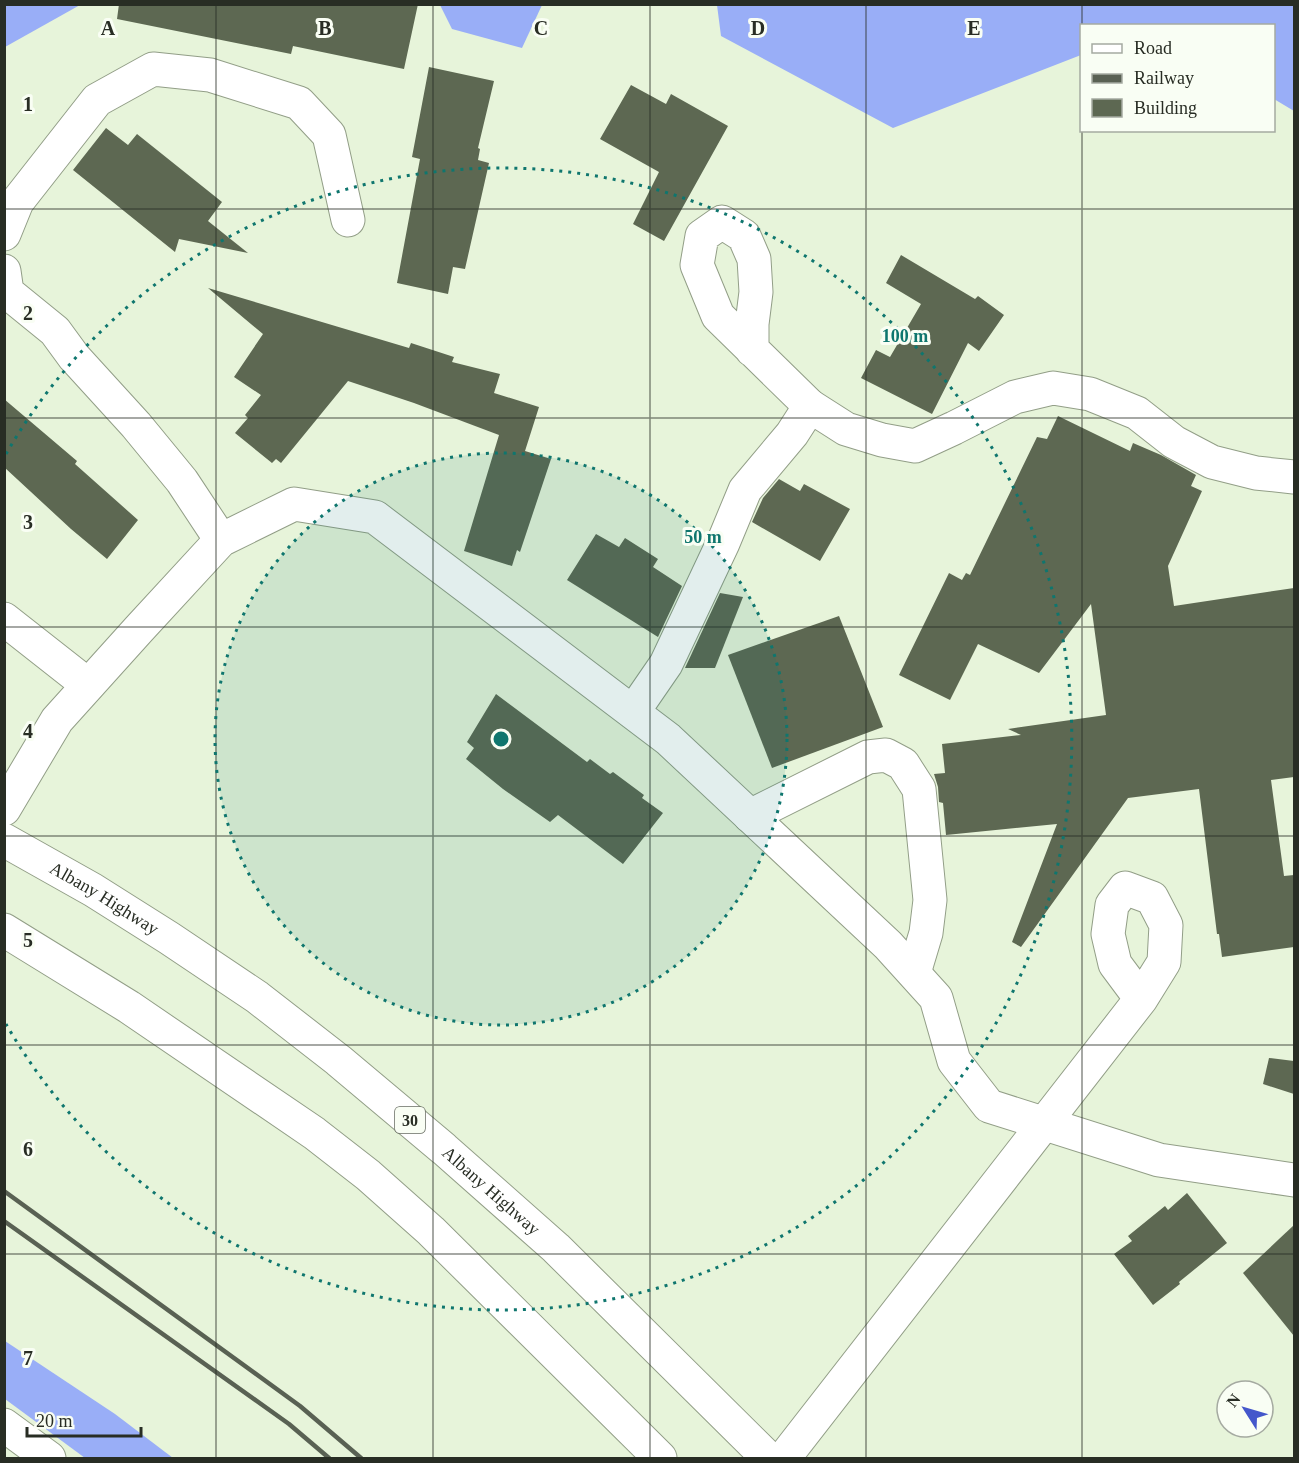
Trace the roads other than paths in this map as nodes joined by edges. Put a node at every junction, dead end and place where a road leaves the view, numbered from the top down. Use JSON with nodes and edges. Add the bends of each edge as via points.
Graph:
{"nodes":[{"id":1,"x":348,"y":220,"type":"dead end"},
{"id":2,"x":4,"y":234,"type":"edge"},
{"id":3,"x":4,"y":271,"type":"edge"},
{"id":4,"x":752,"y":350,"type":"dead end"},
{"id":5,"x":810,"y":406,"type":"junction"},
{"id":6,"x":1294,"y":477,"type":"edge"},
{"id":7,"x":221,"y":540,"type":"junction"},
{"id":8,"x":4,"y":619,"type":"edge"},
{"id":9,"x":88,"y":685,"type":"junction"},
{"id":10,"x":633,"y":712,"type":"junction"},
{"id":11,"x":4,"y":810,"type":"edge"},
{"id":12,"x":750,"y":816,"type":"junction"},
{"id":13,"x":4,"y":840,"type":"edge"},
{"id":14,"x":4,"y":930,"type":"edge"},
{"id":15,"x":914,"y":973,"type":"junction"},
{"id":16,"x":1141,"y":999,"type":"dead end"},
{"id":17,"x":1046,"y":1123,"type":"junction"},
{"id":18,"x":1294,"y":1180,"type":"edge"},
{"id":19,"x":4,"y":1425,"type":"edge"},
{"id":20,"x":49,"y":1458,"type":"edge"},
{"id":21,"x":660,"y":1458,"type":"edge"},
{"id":22,"x":768,"y":1458,"type":"edge"},
{"id":23,"x":784,"y":1458,"type":"edge"}],
"edges":[{"from":1,"to":2,"type":"main road","via":[[329,135],[299,103],[210,75],[153,69],[97,100],[17,202]]},
{"from":3,"to":7,"type":"main road","via":[[7,292],[55,331],[175,473]]},
{"from":4,"to":5,"type":"main road"},
{"from":5,"to":6,"type":"main road","via":[[846,429],[915,446],[1015,397],[1053,388],[1090,394],[1137,412],[1174,442],[1212,462]]},
{"from":5,"to":10,"type":"main road","via":[[745,490],[666,664]]},
{"from":7,"to":9,"type":"main road"},
{"from":7,"to":10,"type":"main road","via":[[294,504],[375,518]]},
{"from":8,"to":9,"type":"main road"},
{"from":9,"to":11,"type":"main road","via":[[57,720]]},
{"from":10,"to":12,"type":"main road","via":[[668,739]]},
{"from":12,"to":15,"type":"main road"},
{"from":12,"to":15,"type":"main road","via":[[868,758],[885,755],[903,764],[919,789],[930,900],[926,933]]},
{"from":13,"to":22,"type":"main road","name":"Albany Highway","number":"30","via":[[170,938],[257,996],[338,1060],[556,1248]]},
{"from":14,"to":21,"type":"main road","via":[[138,1013],[314,1133],[368,1175],[439,1239]]},
{"from":15,"to":17,"type":"main road","via":[[936,998],[954,1061],[989,1106]]},
{"from":16,"to":17,"type":"main road"},
{"from":17,"to":18,"type":"main road","via":[[1159,1160]]},
{"from":17,"to":23,"type":"main road"},
{"from":19,"to":20,"type":"main road"}]}
